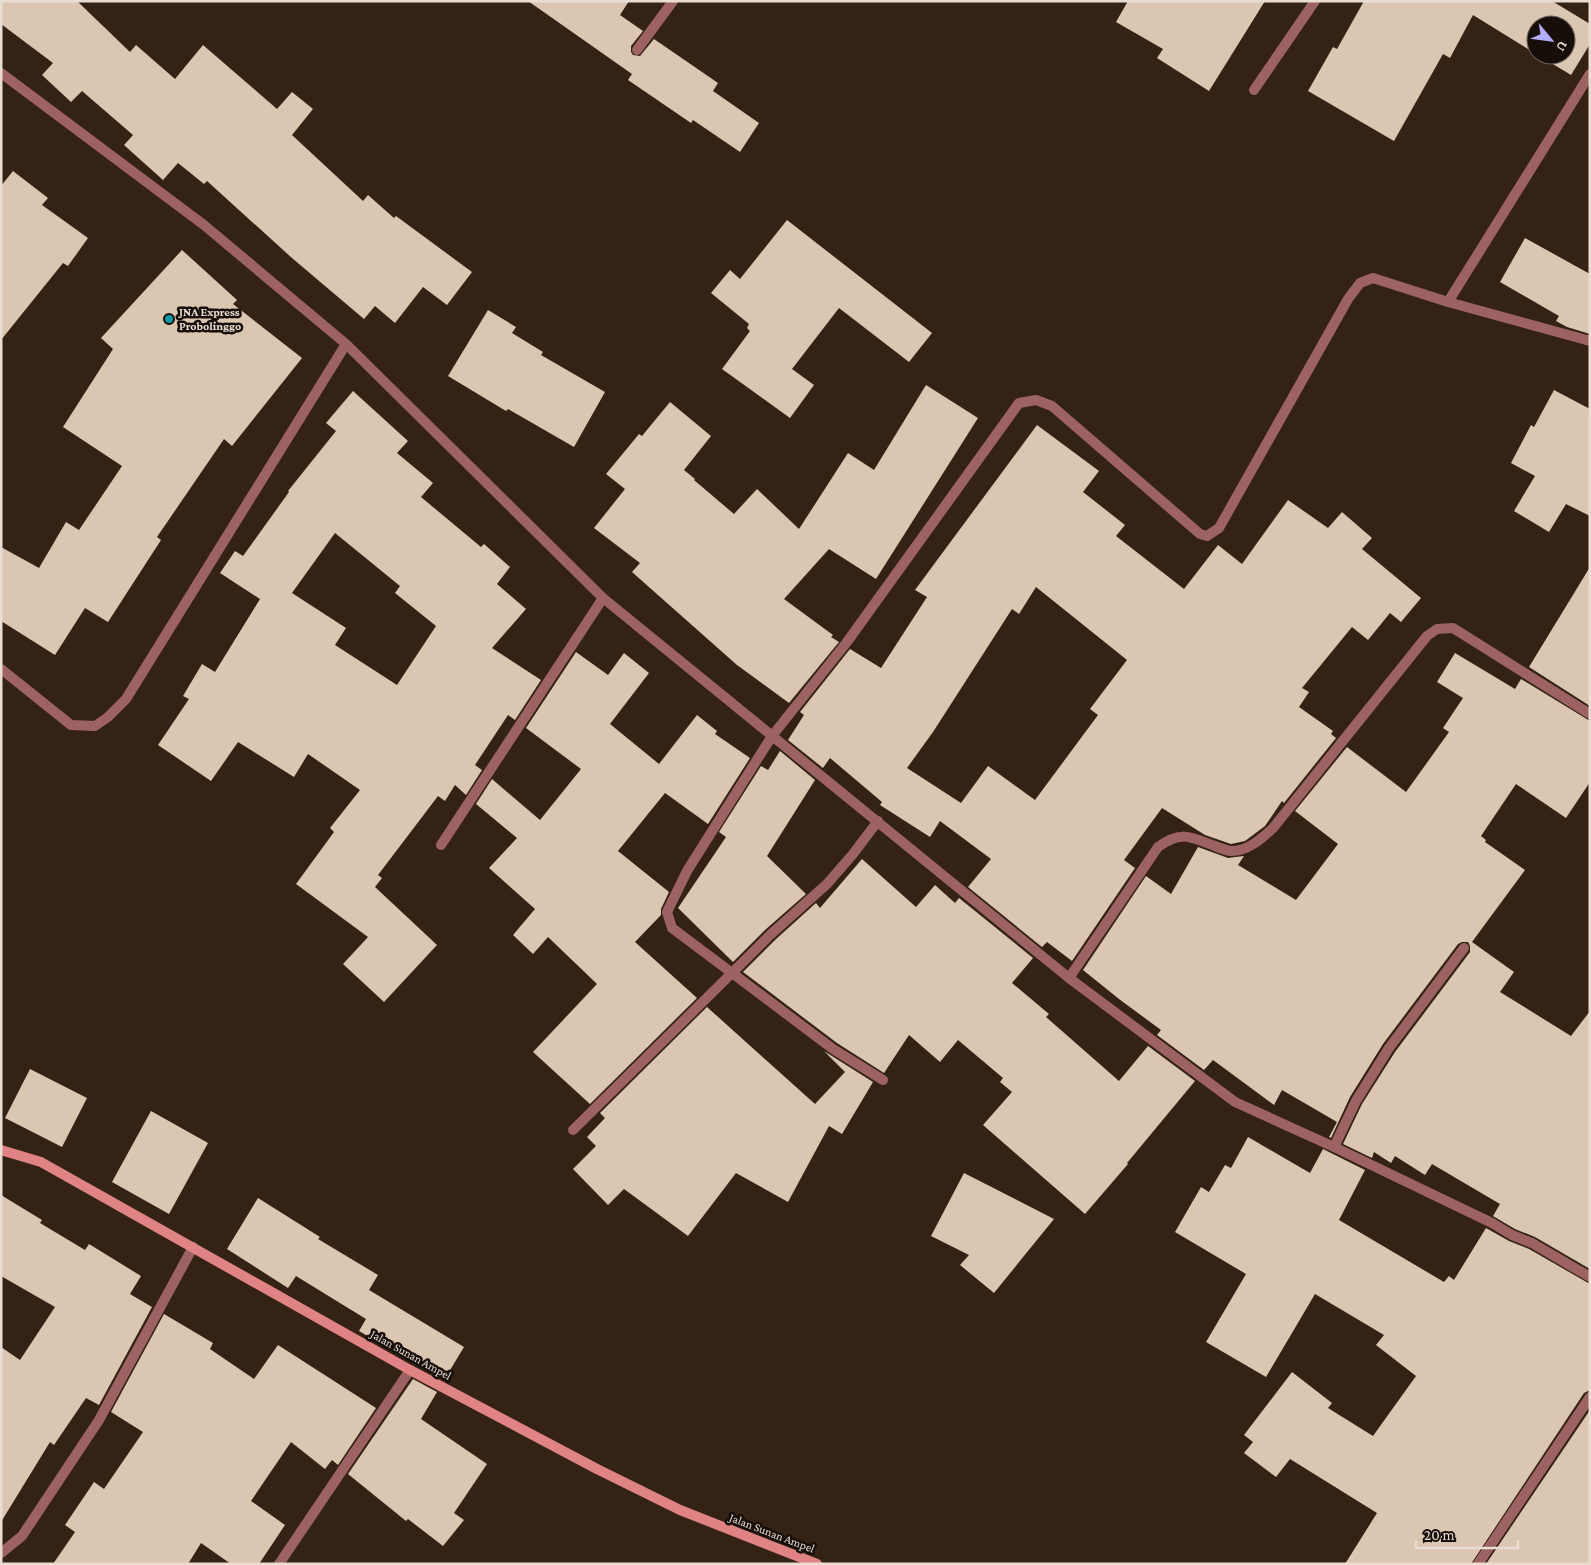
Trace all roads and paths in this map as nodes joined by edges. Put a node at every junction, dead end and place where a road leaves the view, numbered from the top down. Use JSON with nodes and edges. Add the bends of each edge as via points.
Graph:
{"nodes":[{"id":1,"x":673,"y":1,"type":"edge"},
{"id":2,"x":1314,"y":1,"type":"edge"},
{"id":3,"x":637,"y":50,"type":"dead end"},
{"id":4,"x":1,"y":73,"type":"edge"},
{"id":5,"x":1590,"y":74,"type":"edge"},
{"id":6,"x":1254,"y":90,"type":"dead end"},
{"id":7,"x":1448,"y":302,"type":"junction"},
{"id":8,"x":1590,"y":341,"type":"edge"},
{"id":9,"x":346,"y":344,"type":"junction"},
{"id":10,"x":603,"y":598,"type":"junction"},
{"id":11,"x":1,"y":669,"type":"edge"},
{"id":12,"x":1590,"y":714,"type":"edge"},
{"id":13,"x":772,"y":736,"type":"junction"},
{"id":14,"x":878,"y":821,"type":"junction"},
{"id":15,"x":441,"y":844,"type":"dead end"},
{"id":16,"x":1464,"y":948,"type":"dead end"},
{"id":17,"x":732,"y":973,"type":"junction"},
{"id":18,"x":1069,"y":978,"type":"junction"},
{"id":19,"x":884,"y":1080,"type":"dead end"},
{"id":20,"x":573,"y":1130,"type":"dead end"},
{"id":21,"x":1334,"y":1147,"type":"junction"},
{"id":22,"x":1,"y":1150,"type":"edge"},
{"id":23,"x":192,"y":1247,"type":"junction"},
{"id":24,"x":1590,"y":1277,"type":"edge"},
{"id":25,"x":410,"y":1370,"type":"junction"},
{"id":26,"x":1590,"y":1397,"type":"edge"},
{"id":27,"x":1,"y":1553,"type":"edge"},
{"id":28,"x":279,"y":1564,"type":"edge"},
{"id":29,"x":817,"y":1564,"type":"edge"},
{"id":30,"x":1478,"y":1564,"type":"edge"}],
"edges":[{"from":1,"to":3,"type":"street"},
{"from":2,"to":6,"type":"street"},
{"from":4,"to":9,"type":"street","via":[[204,225]]},
{"from":5,"to":7,"type":"street"},
{"from":7,"to":8,"type":"street"},
{"from":7,"to":13,"type":"street","via":[[1373,278],[1360,283],[1219,528],[1208,536],[1200,534],[1052,406],[1036,400],[1019,403],[847,642]]},
{"from":9,"to":10,"type":"street"},
{"from":9,"to":11,"type":"street","via":[[126,699],[108,717],[95,726],[71,725]]},
{"from":10,"to":13,"type":"street"},
{"from":10,"to":15,"type":"street"},
{"from":12,"to":18,"type":"street","via":[[1453,628],[1437,629],[1427,636],[1260,841],[1229,851],[1181,836],[1169,839],[1158,848]]},
{"from":13,"to":14,"type":"street"},
{"from":13,"to":17,"type":"street","via":[[687,871],[667,912],[672,928]]},
{"from":14,"to":17,"type":"street","via":[[826,884]]},
{"from":14,"to":18,"type":"street"},
{"from":16,"to":21,"type":"street","via":[[1388,1048],[1356,1101]]},
{"from":17,"to":19,"type":"street","via":[[833,1049]]},
{"from":17,"to":20,"type":"street"},
{"from":18,"to":21,"type":"street","via":[[1235,1102]]},
{"from":21,"to":24,"type":"street","via":[[1532,1243]]},
{"from":22,"to":23,"type":"main road","name":"Jalan Sunan Ampel","via":[[40,1162]]},
{"from":23,"to":25,"type":"main road","name":"Jalan Sunan Ampel"},
{"from":23,"to":27,"type":"street","via":[[99,1420],[22,1536]]},
{"from":25,"to":28,"type":"street"},
{"from":25,"to":29,"type":"main road","name":"Jalan Sunan Ampel","via":[[680,1510]]},
{"from":26,"to":30,"type":"street"}]}
